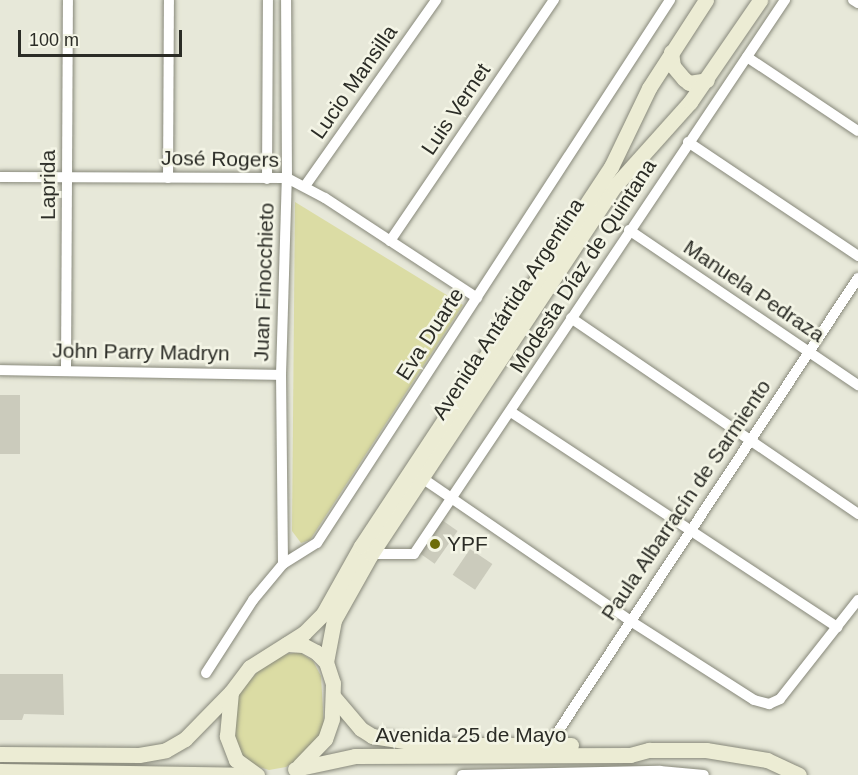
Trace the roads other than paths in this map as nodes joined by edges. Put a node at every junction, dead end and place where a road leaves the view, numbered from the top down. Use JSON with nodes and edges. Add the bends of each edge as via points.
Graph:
{"nodes":[{"id":1,"x":68,"y":0,"type":"edge"},
{"id":2,"x":169,"y":0,"type":"edge"},
{"id":3,"x":268,"y":0,"type":"edge"},
{"id":4,"x":286,"y":0,"type":"edge"},
{"id":5,"x":436,"y":0,"type":"edge"},
{"id":6,"x":554,"y":0,"type":"edge"},
{"id":7,"x":670,"y":0,"type":"edge"},
{"id":8,"x":706,"y":0,"type":"edge"},
{"id":9,"x":760,"y":0,"type":"edge"},
{"id":10,"x":785,"y":0,"type":"edge"},
{"id":11,"x":853,"y":0,"type":"edge"},
{"id":12,"x":858,"y":3,"type":"edge"},
{"id":13,"x":671,"y":52,"type":"junction"},
{"id":14,"x":747,"y":57,"type":"junction"},
{"id":15,"x":707,"y":80,"type":"junction"},
{"id":16,"x":858,"y":131,"type":"edge"},
{"id":17,"x":687,"y":142,"type":"junction"},
{"id":18,"x":0,"y":177,"type":"edge"},
{"id":19,"x":67,"y":177,"type":"junction"},
{"id":20,"x":168,"y":178,"type":"junction"},
{"id":21,"x":287,"y":178,"type":"junction"},
{"id":22,"x":267,"y":179,"type":"junction"},
{"id":23,"x":305,"y":186,"type":"junction"},
{"id":24,"x":629,"y":230,"type":"junction"},
{"id":25,"x":390,"y":241,"type":"junction"},
{"id":26,"x":858,"y":256,"type":"edge"},
{"id":27,"x":858,"y":278,"type":"edge"},
{"id":28,"x":477,"y":298,"type":"junction"},
{"id":29,"x":571,"y":318,"type":"junction"},
{"id":30,"x":809,"y":351,"type":"junction"},
{"id":31,"x":0,"y":370,"type":"edge"},
{"id":32,"x":66,"y":370,"type":"junction"},
{"id":33,"x":281,"y":375,"type":"junction"},
{"id":34,"x":858,"y":385,"type":"edge"},
{"id":35,"x":511,"y":412,"type":"junction"},
{"id":36,"x":750,"y":440,"type":"junction"},
{"id":37,"x":422,"y":478,"type":"junction"},
{"id":38,"x":450,"y":499,"type":"junction"},
{"id":39,"x":858,"y":514,"type":"edge"},
{"id":40,"x":689,"y":531,"type":"junction"},
{"id":41,"x":371,"y":554,"type":"junction"},
{"id":42,"x":283,"y":564,"type":"junction"},
{"id":43,"x":858,"y":600,"type":"edge"},
{"id":44,"x":629,"y":620,"type":"junction"},
{"id":45,"x":837,"y":627,"type":"junction"},
{"id":46,"x":287,"y":644,"type":"junction"},
{"id":47,"x":326,"y":662,"type":"junction"},
{"id":48,"x":206,"y":673,"type":"dead end"},
{"id":49,"x":231,"y":692,"type":"junction"},
{"id":50,"x":333,"y":696,"type":"junction"},
{"id":51,"x":549,"y":745,"type":"junction"},
{"id":52,"x":649,"y":750,"type":"junction"},
{"id":53,"x":0,"y":754,"type":"edge"},
{"id":54,"x":0,"y":771,"type":"edge"},
{"id":55,"x":239,"y":771,"type":"edge"},
{"id":56,"x":291,"y":772,"type":"edge"},
{"id":57,"x":257,"y":775,"type":"edge"},
{"id":58,"x":462,"y":775,"type":"edge"},
{"id":59,"x":469,"y":775,"type":"edge"},
{"id":60,"x":704,"y":775,"type":"edge"},
{"id":61,"x":799,"y":775,"type":"edge"}],
"edges":[{"from":1,"to":19,"type":"street","name":"Laprida"},
{"from":2,"to":20,"type":"street"},
{"from":3,"to":22,"type":"street","name":"Juan Finocchieto"},
{"from":4,"to":21,"type":"street","name":"Juan Finocchieto"},
{"from":5,"to":23,"type":"street","name":"Lucio Mansilla"},
{"from":6,"to":25,"type":"street","name":"Luis Vernet"},
{"from":7,"to":28,"type":"street","name":"Eva Duarte"},
{"from":8,"to":13,"type":"main road","name":"Avenida Antártida Argentina"},
{"from":9,"to":15,"type":"main road","name":"Avenida Antártida Argentina"},
{"from":10,"to":14,"type":"street","name":"Modesta Díaz de Quintana"},
{"from":11,"to":12,"type":"street"},
{"from":13,"to":15,"type":"main road","via":[[673,66],[689,83]]},
{"from":13,"to":46,"type":"main road","name":"Avenida Antártida Argentina","via":[[611,167],[367,536],[323,614]]},
{"from":14,"to":16,"type":"street"},
{"from":14,"to":17,"type":"street","name":"Modesta Díaz de Quintana"},
{"from":15,"to":37,"type":"main road","name":"Avenida Antártida Argentina","via":[[614,187]]},
{"from":17,"to":24,"type":"street","name":"Modesta Díaz de Quintana"},
{"from":17,"to":26,"type":"street"},
{"from":18,"to":19,"type":"street","name":"José Rogers"},
{"from":19,"to":20,"type":"street","name":"José Rogers"},
{"from":19,"to":32,"type":"street","name":"Laprida"},
{"from":20,"to":22,"type":"street","name":"José Rogers"},
{"from":21,"to":22,"type":"street","name":"José Rogers"},
{"from":21,"to":23,"type":"street","name":"José Rogers"},
{"from":21,"to":33,"type":"street","name":"Juan Finocchieto"},
{"from":23,"to":25,"type":"street","name":"José Rogers"},
{"from":24,"to":29,"type":"street","name":"Modesta Díaz de Quintana"},
{"from":24,"to":30,"type":"street","name":"Manuela Pedraza"},
{"from":25,"to":28,"type":"street","name":"José Rogers"},
{"from":27,"to":30,"type":"street","name":"Paula Albarracín de Sarmiento"},
{"from":28,"to":42,"type":"street","name":"Eva Duarte","via":[[317,543]]},
{"from":29,"to":35,"type":"street","name":"Modesta Díaz de Quintana"},
{"from":29,"to":36,"type":"street"},
{"from":30,"to":34,"type":"street","name":"Manuela Pedraza"},
{"from":30,"to":36,"type":"street","name":"Paula Albarracín de Sarmiento"},
{"from":31,"to":32,"type":"street","name":"John Parry Madryn"},
{"from":32,"to":33,"type":"street","name":"John Parry Madryn"},
{"from":33,"to":42,"type":"street","name":"Juan Finocchieto"},
{"from":35,"to":38,"type":"street","name":"Modesta Díaz de Quintana"},
{"from":35,"to":40,"type":"street"},
{"from":36,"to":39,"type":"street"},
{"from":36,"to":40,"type":"street","name":"Paula Albarracín de Sarmiento"},
{"from":37,"to":38,"type":"street"},
{"from":37,"to":41,"type":"main road","name":"Avenida Antártida Argentina"},
{"from":38,"to":41,"type":"street","name":"Modesta Díaz de Quintana","via":[[414,554]]},
{"from":38,"to":44,"type":"street"},
{"from":40,"to":44,"type":"street","name":"Paula Albarracín de Sarmiento"},
{"from":40,"to":45,"type":"street"},
{"from":41,"to":47,"type":"main road","name":"Avenida Antártida Argentina","via":[[334,620]]},
{"from":42,"to":48,"type":"street","name":"Eva Duarte","via":[[252,600]]},
{"from":43,"to":45,"type":"street"},
{"from":44,"to":45,"type":"street","via":[[754,699],[769,704],[780,699]]},
{"from":44,"to":51,"type":"street","name":"Paula Albarracín de Sarmiento"},
{"from":46,"to":47,"type":"main road","via":[[303,645]]},
{"from":46,"to":49,"type":"main road","name":"Avenida Antártida Argentina","via":[[250,667]]},
{"from":47,"to":50,"type":"main road"},
{"from":49,"to":53,"type":"main road","via":[[185,739],[166,750],[139,754]]},
{"from":49,"to":55,"type":"main road","via":[[227,736]]},
{"from":50,"to":51,"type":"main road","name":"Avenida 25 de Mayo","via":[[360,729],[372,736],[430,745]]},
{"from":50,"to":56,"type":"main road","via":[[332,719],[325,739]]},
{"from":51,"to":52,"type":"main road","name":"Avenida 25 de Mayo","via":[[635,746]]},
{"from":52,"to":56,"type":"main road","name":"Avenida 25 de Mayo","via":[[630,755],[355,756]]},
{"from":52,"to":61,"type":"main road","name":"Avenida 25 de Mayo","via":[[734,753],[767,760]]},
{"from":54,"to":55,"type":"main road"},
{"from":55,"to":57,"type":"main road"},
{"from":58,"to":59,"type":"street"},
{"from":59,"to":60,"type":"street","via":[[660,771]]}]}
